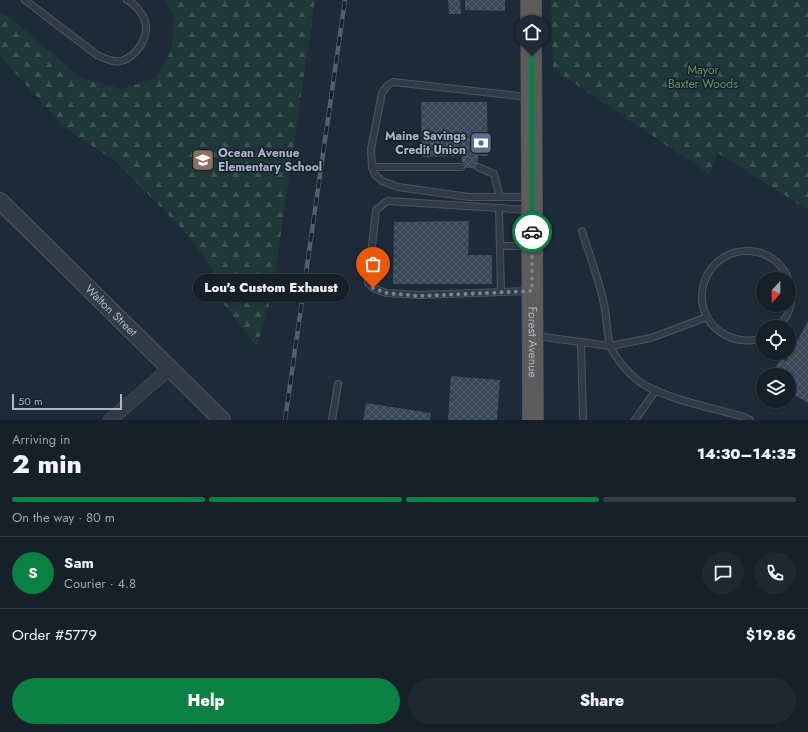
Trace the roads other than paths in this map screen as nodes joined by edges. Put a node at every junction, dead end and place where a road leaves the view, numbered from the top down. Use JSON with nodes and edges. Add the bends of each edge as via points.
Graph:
{"nodes":[{"id":1,"x":25,"y":0,"type":"edge"},
{"id":2,"x":127,"y":0,"type":"edge"},
{"id":3,"x":531,"y":0,"type":"edge"},
{"id":4,"x":532,"y":98,"type":"junction"},
{"id":5,"x":372,"y":166,"type":"junction"},
{"id":6,"x":461,"y":167,"type":"dead end"},
{"id":7,"x":478,"y":167,"type":"dead end"},
{"id":8,"x":500,"y":197,"type":"junction"},
{"id":9,"x":0,"y":201,"type":"edge"},
{"id":10,"x":532,"y":204,"type":"junction"},
{"id":11,"x":499,"y":208,"type":"junction"},
{"id":12,"x":582,"y":231,"type":"dead end"},
{"id":13,"x":500,"y":246,"type":"junction"},
{"id":14,"x":532,"y":246,"type":"junction"},
{"id":15,"x":784,"y":272,"type":"edge"},
{"id":16,"x":532,"y":291,"type":"junction"},
{"id":17,"x":501,"y":292,"type":"junction"},
{"id":18,"x":707,"y":317,"type":"junction"},
{"id":19,"x":532,"y":336,"type":"junction"},
{"id":20,"x":756,"y":339,"type":"edge"},
{"id":21,"x":581,"y":342,"type":"junction"},
{"id":22,"x":610,"y":346,"type":"junction"},
{"id":23,"x":169,"y":369,"type":"junction"},
{"id":24,"x":338,"y":384,"type":"dead end"},
{"id":25,"x":656,"y":390,"type":"junction"},
{"id":26,"x":110,"y":420,"type":"edge"},
{"id":27,"x":222,"y":420,"type":"edge"},
{"id":28,"x":332,"y":420,"type":"edge"},
{"id":29,"x":533,"y":420,"type":"edge"},
{"id":30,"x":583,"y":420,"type":"edge"},
{"id":31,"x":635,"y":420,"type":"edge"},
{"id":32,"x":750,"y":420,"type":"edge"}],
"edges":[{"from":1,"to":2,"type":"lane","via":[[97,55],[120,62],[132,56],[140,46],[145,33],[145,21]]},
{"from":3,"to":4,"type":"highway","name":"Forest Avenue"},
{"from":4,"to":5,"type":"lane","via":[[394,82],[386,86],[382,92],[371,149]]},
{"from":4,"to":10,"type":"highway","name":"Forest Avenue"},
{"from":5,"to":6,"type":"lane"},
{"from":5,"to":8,"type":"lane","via":[[375,175],[382,181],[398,187],[469,197]]},
{"from":7,"to":8,"type":"lane","via":[[494,174]]},
{"from":8,"to":10,"type":"lane"},
{"from":9,"to":23,"type":"street","name":"Walton Street"},
{"from":10,"to":11,"type":"lane"},
{"from":10,"to":14,"type":"highway","name":"Forest Avenue"},
{"from":11,"to":13,"type":"lane"},
{"from":11,"to":17,"type":"lane","via":[[387,201],[376,210],[368,283],[386,293],[419,296]]},
{"from":12,"to":22,"type":"lane","via":[[598,280]]},
{"from":13,"to":14,"type":"lane"},
{"from":13,"to":17,"type":"lane"},
{"from":14,"to":16,"type":"highway","name":"Forest Avenue"},
{"from":15,"to":18,"type":"lane","via":[[776,262],[763,254],[747,250],[721,259],[710,268],[704,281],[701,295]]},
{"from":16,"to":17,"type":"lane"},
{"from":16,"to":19,"type":"highway","name":"Forest Avenue"},
{"from":18,"to":20,"type":"lane","via":[[720,332],[732,338],[746,341]]},
{"from":18,"to":22,"type":"lane","via":[[651,338]]},
{"from":19,"to":21,"type":"lane"},
{"from":19,"to":29,"type":"highway","name":"Forest Avenue"},
{"from":21,"to":22,"type":"lane"},
{"from":21,"to":30,"type":"lane"},
{"from":22,"to":25,"type":"lane","via":[[633,377]]},
{"from":23,"to":26,"type":"street"},
{"from":23,"to":27,"type":"street","name":"Walton Street"},
{"from":24,"to":28,"type":"lane"},
{"from":25,"to":31,"type":"lane"},
{"from":25,"to":32,"type":"lane"}]}
